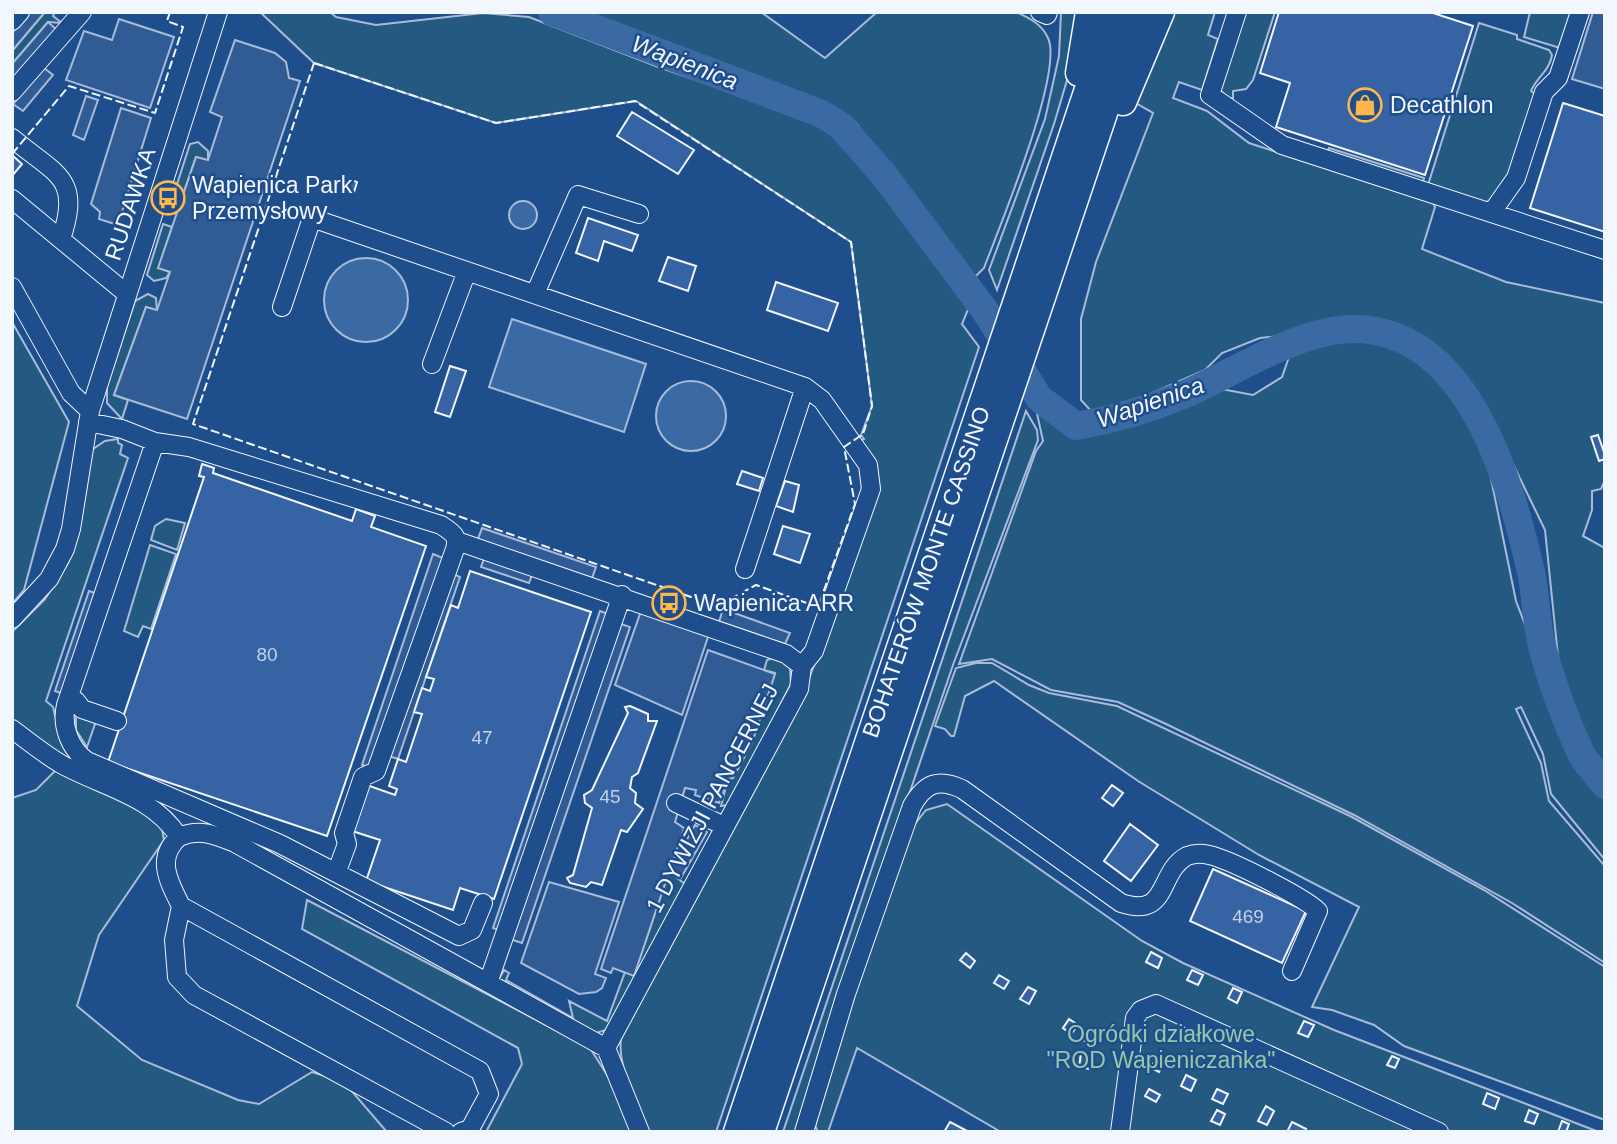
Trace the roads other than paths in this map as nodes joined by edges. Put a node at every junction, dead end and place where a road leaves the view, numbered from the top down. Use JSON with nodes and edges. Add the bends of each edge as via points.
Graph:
{"nodes":[{"id":1,"x":20,"y":12,"type":"edge"},
{"id":2,"x":82,"y":12,"type":"edge"},
{"id":3,"x":1090,"y":12,"type":"edge"},
{"id":4,"x":1114,"y":12,"type":"edge"},
{"id":5,"x":1138,"y":12,"type":"edge"},
{"id":6,"x":1161,"y":12,"type":"edge"},
{"id":7,"x":1237,"y":12,"type":"edge"},
{"id":8,"x":1580,"y":12,"type":"edge"},
{"id":9,"x":217,"y":13,"type":"edge"},
{"id":10,"x":12,"y":21,"type":"edge"},
{"id":11,"x":12,"y":92,"type":"edge"},
{"id":12,"x":12,"y":138,"type":"edge"},
{"id":13,"x":1061,"y":168,"type":"junction"},
{"id":14,"x":12,"y":199,"type":"edge"},
{"id":15,"x":1492,"y":212,"type":"junction"},
{"id":16,"x":639,"y":214,"type":"dead end"},
{"id":17,"x":1068,"y":221,"type":"junction"},
{"id":18,"x":61,"y":239,"type":"junction"},
{"id":19,"x":1605,"y":250,"type":"edge"},
{"id":20,"x":467,"y":271,"type":"junction"},
{"id":21,"x":12,"y":287,"type":"edge"},
{"id":22,"x":127,"y":294,"type":"junction"},
{"id":23,"x":535,"y":294,"type":"junction"},
{"id":24,"x":282,"y":307,"type":"dead end"},
{"id":25,"x":432,"y":363,"type":"dead end"},
{"id":26,"x":805,"y":387,"type":"junction"},
{"id":27,"x":89,"y":416,"type":"junction"},
{"id":28,"x":155,"y":442,"type":"junction"},
{"id":29,"x":457,"y":541,"type":"junction"},
{"id":30,"x":745,"y":569,"type":"dead end"},
{"id":31,"x":622,"y":595,"type":"junction"},
{"id":32,"x":12,"y":620,"type":"edge"},
{"id":33,"x":802,"y":666,"type":"junction"},
{"id":34,"x":68,"y":699,"type":"junction"},
{"id":35,"x":117,"y":721,"type":"dead end"},
{"id":36,"x":12,"y":729,"type":"edge"},
{"id":37,"x":676,"y":803,"type":"dead end"},
{"id":38,"x":724,"y":826,"type":"junction"},
{"id":39,"x":178,"y":837,"type":"junction"},
{"id":40,"x":337,"y":871,"type":"junction"},
{"id":41,"x":483,"y":903,"type":"dead end"},
{"id":42,"x":181,"y":906,"type":"junction"},
{"id":43,"x":1292,"y":971,"type":"dead end"},
{"id":44,"x":488,"y":983,"type":"junction"},
{"id":45,"x":606,"y":1048,"type":"junction"},
{"id":46,"x":446,"y":1132,"type":"edge"},
{"id":47,"x":461,"y":1132,"type":"edge"},
{"id":48,"x":640,"y":1132,"type":"edge"},
{"id":49,"x":737,"y":1132,"type":"edge"},
{"id":50,"x":761,"y":1132,"type":"edge"},
{"id":51,"x":804,"y":1132,"type":"edge"},
{"id":52,"x":1119,"y":1132,"type":"edge"},
{"id":53,"x":1439,"y":1132,"type":"edge"}],
"edges":[{"from":1,"to":10,"type":"street"},
{"from":2,"to":11,"type":"street"},
{"from":3,"to":13,"type":"highway"},
{"from":4,"to":13,"type":"highway","name":"BOHATERÓW MONTE CASSINO"},
{"from":5,"to":17,"type":"highway","name":"BOHATERÓW MONTE CASSINO"},
{"from":6,"to":17,"type":"highway"},
{"from":7,"to":15,"type":"street","via":[[1210,89],[1213,99],[1282,145]]},
{"from":8,"to":15,"type":"street","via":[[1558,78],[1544,92],[1516,178]]},
{"from":9,"to":22,"type":"street","name":"RUDAWKA"},
{"from":12,"to":18,"type":"street","via":[[63,181],[70,193],[70,213]]},
{"from":13,"to":49,"type":"highway","name":"BOHATERÓW MONTE CASSINO"},
{"from":14,"to":18,"type":"street"},
{"from":15,"to":19,"type":"street"},
{"from":16,"to":23,"type":"street","via":[[578,195]]},
{"from":17,"to":50,"type":"highway","name":"BOHATERÓW MONTE CASSINO"},
{"from":18,"to":22,"type":"street"},
{"from":20,"to":23,"type":"street"},
{"from":20,"to":24,"type":"street","via":[[312,218]]},
{"from":20,"to":25,"type":"street"},
{"from":21,"to":27,"type":"street","via":[[71,393]]},
{"from":22,"to":27,"type":"street","name":"RUDAWKA"},
{"from":23,"to":26,"type":"street"},
{"from":26,"to":30,"type":"street"},
{"from":26,"to":33,"type":"street","via":[[822,400],[868,465],[871,489],[814,651]]},
{"from":27,"to":28,"type":"street","name":"1 DYWIZJI PANCERNEJ"},
{"from":27,"to":32,"type":"street","name":"RUDAWKA","via":[[65,549],[49,579]]},
{"from":28,"to":29,"type":"street","name":"1 DYWIZJI PANCERNEJ","via":[[189,447],[441,525]]},
{"from":28,"to":34,"type":"street"},
{"from":29,"to":31,"type":"street","name":"1 DYWIZJI PANCERNEJ"},
{"from":29,"to":40,"type":"street","via":[[376,771],[363,777]]},
{"from":31,"to":33,"type":"street","name":"1 DYWIZJI PANCERNEJ","via":[[786,653]]},
{"from":31,"to":44,"type":"street"},
{"from":33,"to":38,"type":"street","name":"1 DYWIZJI PANCERNEJ","via":[[799,689]]},
{"from":34,"to":35,"type":"street"},
{"from":34,"to":40,"type":"street","via":[[64,712],[67,733],[87,761]]},
{"from":36,"to":39,"type":"street","via":[[60,764],[150,807],[170,823]]},
{"from":37,"to":38,"type":"street"},
{"from":38,"to":45,"type":"street","name":"1 DYWIZJI PANCERNEJ"},
{"from":39,"to":42,"type":"street","via":[[170,845],[166,866]]},
{"from":39,"to":44,"type":"street","via":[[202,832],[235,843]]},
{"from":40,"to":41,"type":"street","via":[[459,936],[472,930]]},
{"from":42,"to":46,"type":"street","via":[[174,940],[177,977],[194,995]]},
{"from":42,"to":47,"type":"street","via":[[480,1071],[489,1094],[470,1129]]},
{"from":43,"to":51,"type":"street","via":[[1318,911],[1220,858],[1189,855],[1157,899],[1143,907],[1121,903],[962,789],[946,782],[931,783],[912,806],[846,994]]},
{"from":44,"to":45,"type":"street"},
{"from":45,"to":48,"type":"street"},
{"from":52,"to":53,"type":"street","via":[[1135,1018],[1156,1004]]}]}
